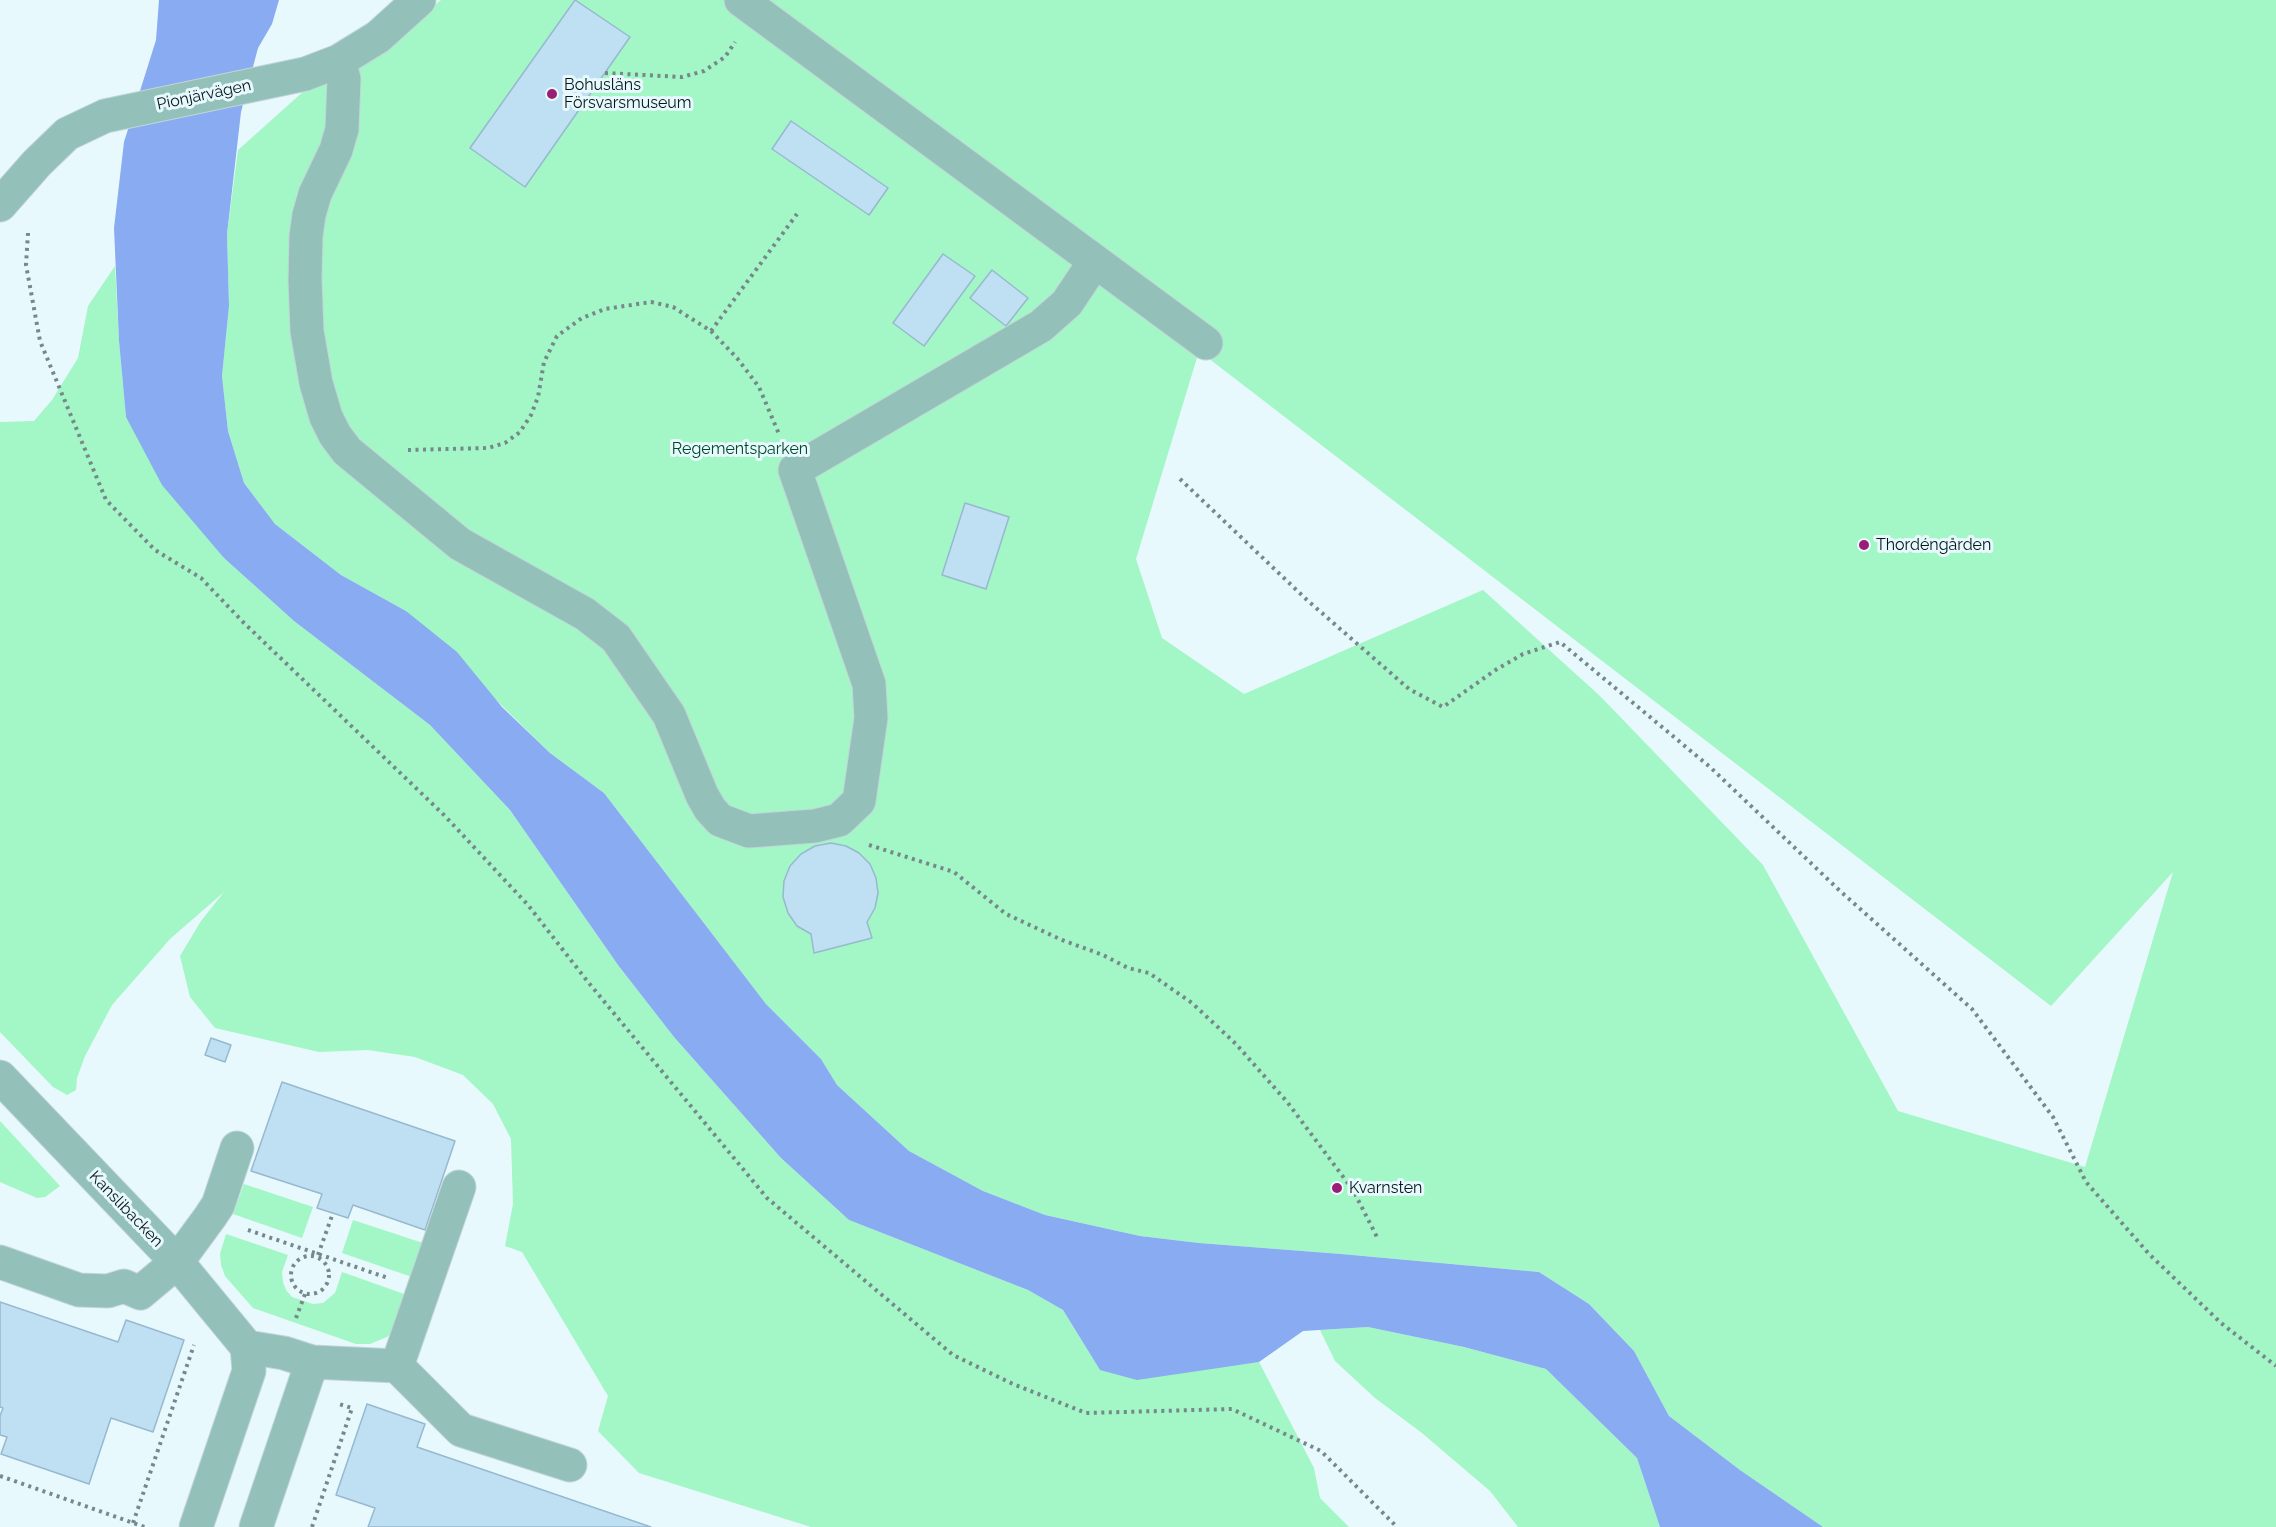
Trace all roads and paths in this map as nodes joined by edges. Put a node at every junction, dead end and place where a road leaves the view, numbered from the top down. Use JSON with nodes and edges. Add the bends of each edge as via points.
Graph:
{"nodes":[{"id":1,"x":419,"y":0,"type":"edge"},
{"id":2,"x":749,"y":6,"type":"edge"},
{"id":3,"x":339,"y":61,"type":"junction"},
{"id":4,"x":605,"y":73,"type":"dead end"},
{"id":5,"x":7,"y":197,"type":"edge"},
{"id":6,"x":797,"y":214,"type":"dead end"},
{"id":7,"x":1095,"y":261,"type":"junction"},
{"id":8,"x":711,"y":331,"type":"junction"},
{"id":9,"x":1206,"y":343,"type":"dead end"},
{"id":10,"x":406,"y":450,"type":"dead end"},
{"id":11,"x":795,"y":470,"type":"junction"},
{"id":12,"x":1180,"y":479,"type":"dead end"},
{"id":13,"x":863,"y":843,"type":"dead end"},
{"id":14,"x":0,"y":1077,"type":"edge"},
{"id":15,"x":237,"y":1148,"type":"dead end"},
{"id":16,"x":459,"y":1187,"type":"dead end"},
{"id":17,"x":333,"y":1213,"type":"dead end"},
{"id":18,"x":210,"y":1217,"type":"junction"},
{"id":19,"x":1378,"y":1239,"type":"dead end"},
{"id":20,"x":318,"y":1256,"type":"junction"},
{"id":21,"x":0,"y":1262,"type":"edge"},
{"id":22,"x":177,"y":1262,"type":"junction"},
{"id":23,"x":424,"y":1290,"type":"junction"},
{"id":24,"x":247,"y":1347,"type":"junction"},
{"id":25,"x":192,"y":1351,"type":"dead end"},
{"id":26,"x":312,"y":1362,"type":"junction"},
{"id":27,"x":397,"y":1366,"type":"junction"},
{"id":28,"x":2276,"y":1366,"type":"edge"},
{"id":29,"x":352,"y":1408,"type":"dead end"},
{"id":30,"x":570,"y":1466,"type":"dead end"},
{"id":31,"x":0,"y":1476,"type":"edge"},
{"id":32,"x":133,"y":1523,"type":"junction"},
{"id":33,"x":145,"y":1527,"type":"edge"},
{"id":34,"x":196,"y":1527,"type":"edge"},
{"id":35,"x":256,"y":1527,"type":"edge"},
{"id":36,"x":312,"y":1527,"type":"edge"},
{"id":37,"x":1397,"y":1527,"type":"edge"}],
"edges":[{"from":1,"to":3,"type":"street","name":"Pionjärvägen","via":[[378,37]]},
{"from":2,"to":4,"type":"path","via":[[725,57],[704,71],[682,77]]},
{"from":2,"to":7,"type":"street"},
{"from":3,"to":5,"type":"street","name":"Pionjärvägen","via":[[305,74],[105,116],[67,134]]},
{"from":3,"to":11,"type":"street","via":[[344,78],[342,129],[309,215],[305,280],[316,383],[335,435],[347,451],[460,544],[585,614],[616,638],[669,715],[710,809],[720,820],[749,831],[815,826],[839,820],[859,801],[871,718],[868,684]]},
{"from":5,"to":37,"type":"path","via":[[28,209],[26,265],[40,341],[106,500],[155,550],[201,578],[444,815],[528,905],[767,1198],[953,1356],[1086,1413],[1232,1409],[1321,1451]]},
{"from":6,"to":8,"type":"path"},
{"from":7,"to":9,"type":"street"},
{"from":7,"to":11,"type":"street","via":[[1067,303],[1041,326]]},
{"from":8,"to":10,"type":"path","via":[[673,307],[651,302],[604,309],[582,318],[557,336],[544,362],[531,415],[513,438],[488,448]]},
{"from":8,"to":11,"type":"path","via":[[759,387]]},
{"from":12,"to":28,"type":"path","via":[[1307,600],[1409,689],[1443,707],[1523,654],[1560,642],[1710,767],[1972,1009],[2054,1117],[2086,1182],[2149,1254],[2221,1323]]},
{"from":13,"to":19,"type":"path","via":[[954,872],[1006,914],[1128,968],[1149,973],[1192,1003],[1236,1044],[1293,1110],[1353,1190]]},
{"from":14,"to":22,"type":"street","name":"Kanslibacken"},
{"from":15,"to":18,"type":"street","via":[[218,1205]]},
{"from":16,"to":23,"type":"street"},
{"from":17,"to":20,"type":"path"},
{"from":18,"to":20,"type":"path"},
{"from":18,"to":22,"type":"street"},
{"from":20,"to":20,"type":"path","via":[[299,1258],[292,1266],[294,1286],[301,1293],[311,1295],[327,1285],[331,1275],[328,1265]]},
{"from":20,"to":23,"type":"path"},
{"from":21,"to":22,"type":"street","via":[[79,1290],[108,1291],[124,1286],[140,1293]]},
{"from":22,"to":24,"type":"street","name":"Kanslibacken"},
{"from":23,"to":27,"type":"street"},
{"from":24,"to":26,"type":"street"},
{"from":24,"to":34,"type":"street","via":[[249,1371]]},
{"from":25,"to":32,"type":"path"},
{"from":26,"to":27,"type":"street"},
{"from":26,"to":35,"type":"street"},
{"from":27,"to":30,"type":"street","via":[[461,1430]]},
{"from":29,"to":36,"type":"path"},
{"from":31,"to":32,"type":"path"},
{"from":32,"to":33,"type":"path"}]}
